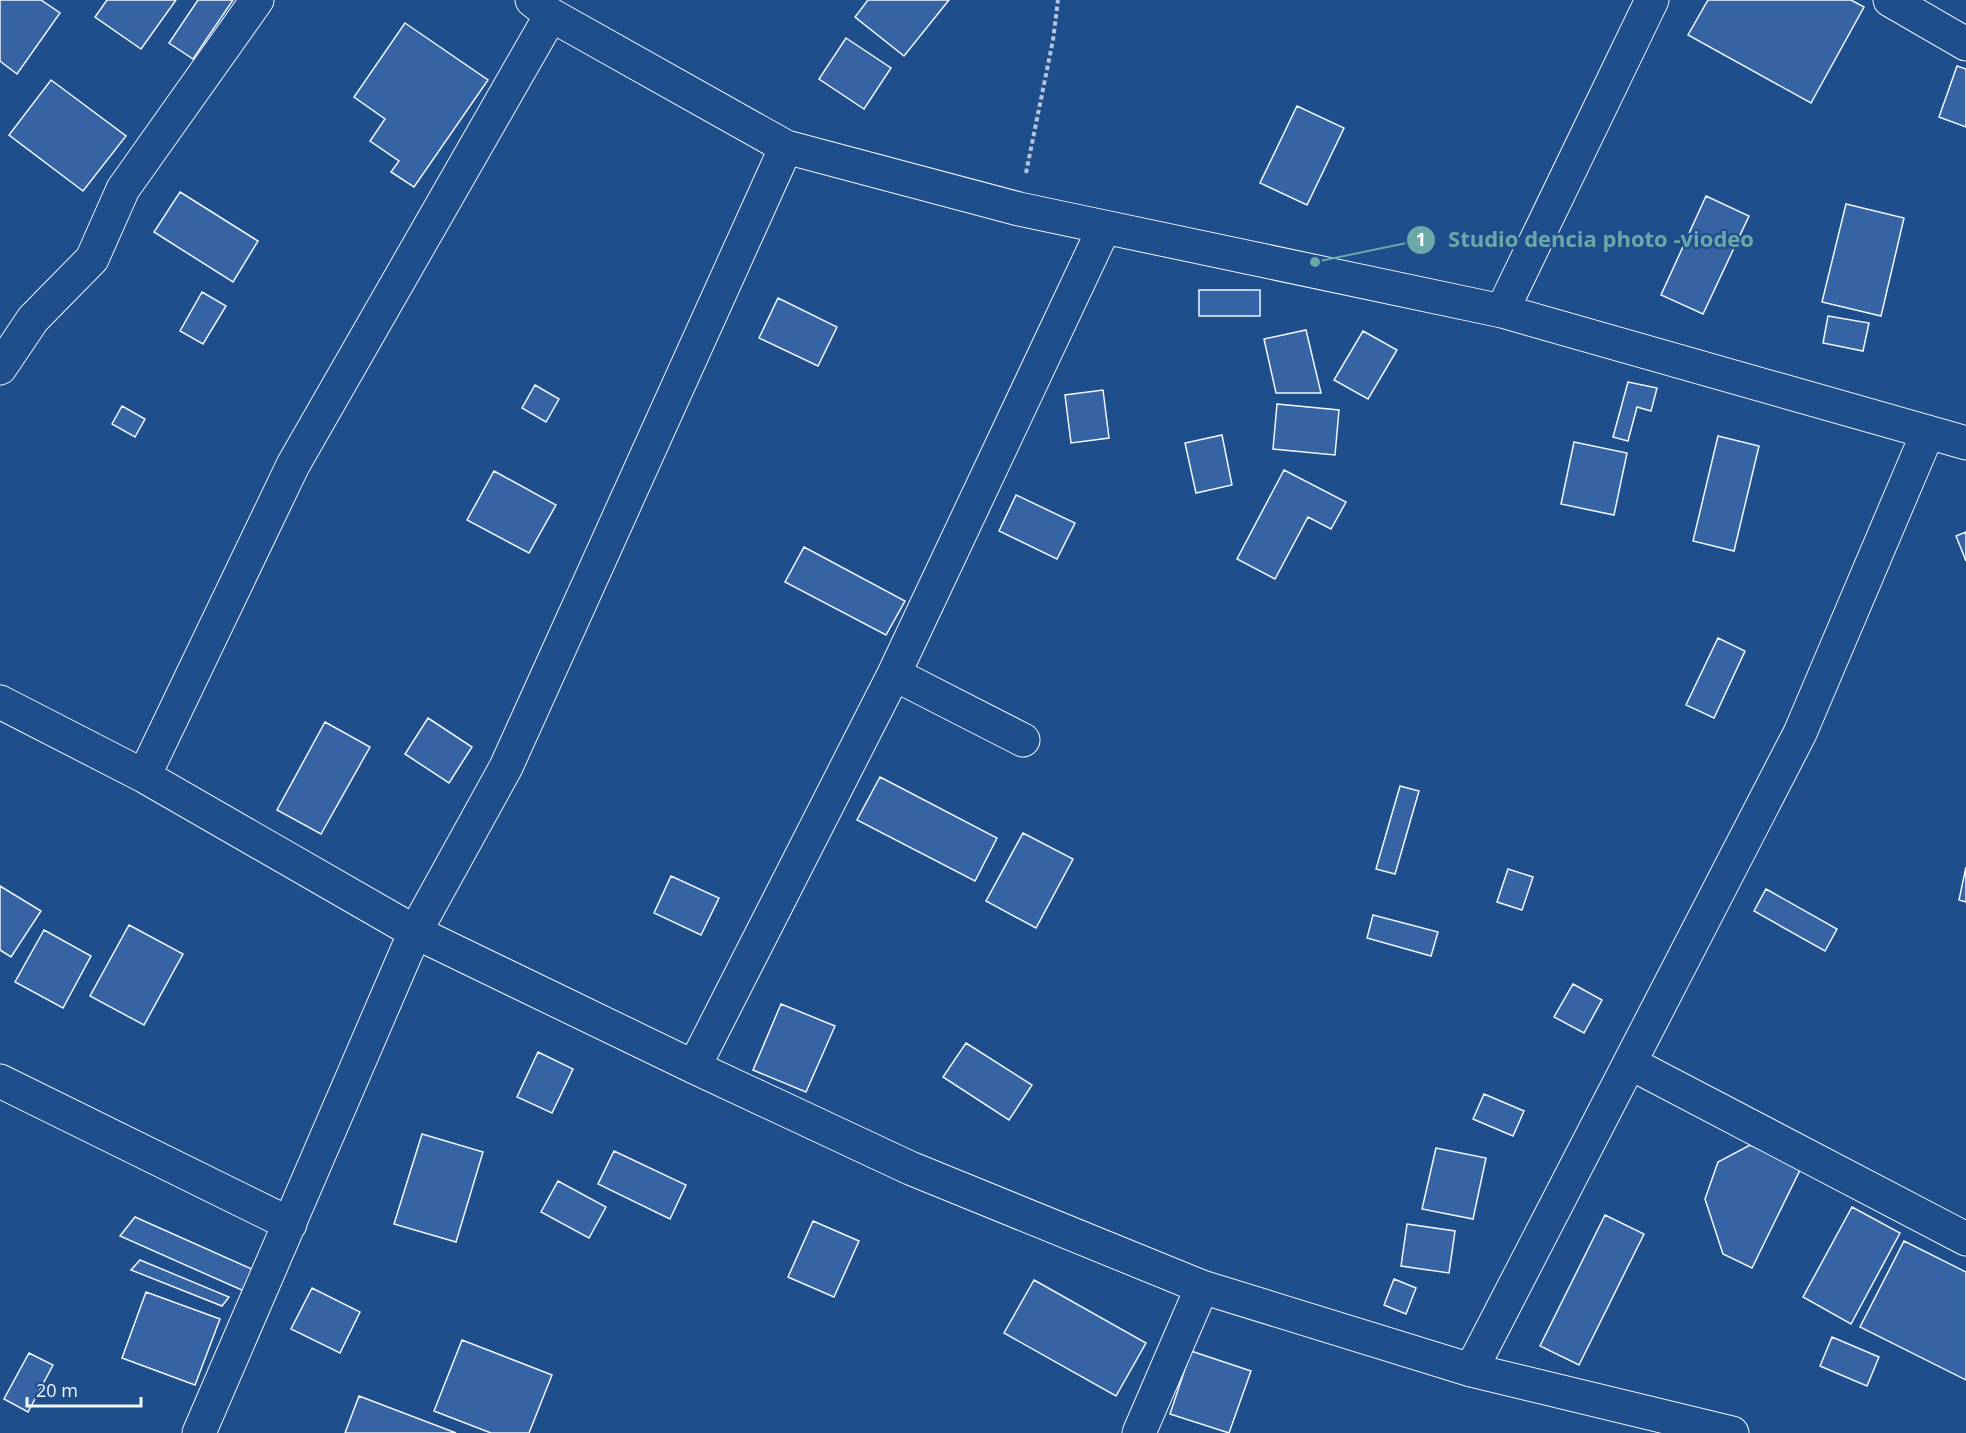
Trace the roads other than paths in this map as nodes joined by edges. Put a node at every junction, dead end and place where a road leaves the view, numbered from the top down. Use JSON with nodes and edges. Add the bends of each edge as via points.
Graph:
{"nodes":[{"id":1,"x":257,"y":0,"type":"edge"},
{"id":2,"x":1652,"y":0,"type":"edge"},
{"id":3,"x":1890,"y":0,"type":"edge"},
{"id":4,"x":542,"y":7,"type":"edge"},
{"id":5,"x":1966,"y":44,"type":"edge"},
{"id":6,"x":786,"y":147,"type":"junction"},
{"id":7,"x":1104,"y":228,"type":"junction"},
{"id":8,"x":1502,"y":311,"type":"junction"},
{"id":9,"x":0,"y":368,"type":"edge"},
{"id":10,"x":1928,"y":432,"type":"junction"},
{"id":11,"x":1966,"y":443,"type":"edge"},
{"id":12,"x":894,"y":674,"type":"junction"},
{"id":13,"x":0,"y":702,"type":"edge"},
{"id":14,"x":1023,"y":740,"type":"dead end"},
{"id":15,"x":144,"y":776,"type":"junction"},
{"id":16,"x":415,"y":932,"type":"junction"},
{"id":17,"x":1630,"y":1064,"type":"junction"},
{"id":18,"x":694,"y":1067,"type":"junction"},
{"id":19,"x":0,"y":1081,"type":"edge"},
{"id":20,"x":290,"y":1224,"type":"junction"},
{"id":21,"x":1966,"y":1239,"type":"edge"},
{"id":22,"x":1202,"y":1287,"type":"junction"},
{"id":23,"x":1471,"y":1370,"type":"junction"},
{"id":24,"x":199,"y":1433,"type":"edge"},
{"id":25,"x":1140,"y":1433,"type":"edge"},
{"id":26,"x":1732,"y":1433,"type":"edge"}],
"edges":[{"from":1,"to":9,"type":"street","via":[[123,189],[92,259],[33,319]]},
{"from":2,"to":8,"type":"street"},
{"from":3,"to":5,"type":"street"},
{"from":4,"to":6,"type":"street"},
{"from":4,"to":15,"type":"street","via":[[293,465]]},
{"from":6,"to":7,"type":"street"},
{"from":6,"to":16,"type":"street","via":[[506,767]]},
{"from":7,"to":8,"type":"street"},
{"from":7,"to":12,"type":"street"},
{"from":8,"to":10,"type":"street"},
{"from":10,"to":11,"type":"street"},
{"from":10,"to":17,"type":"street","via":[[1800,733]]},
{"from":12,"to":14,"type":"street"},
{"from":12,"to":18,"type":"street"},
{"from":13,"to":15,"type":"street"},
{"from":15,"to":16,"type":"street"},
{"from":16,"to":18,"type":"street"},
{"from":16,"to":20,"type":"street"},
{"from":17,"to":21,"type":"street"},
{"from":17,"to":23,"type":"street"},
{"from":18,"to":22,"type":"street","via":[[910,1168]]},
{"from":19,"to":20,"type":"street"},
{"from":20,"to":24,"type":"street"},
{"from":22,"to":23,"type":"street"},
{"from":22,"to":25,"type":"street"},
{"from":23,"to":26,"type":"street"}]}
